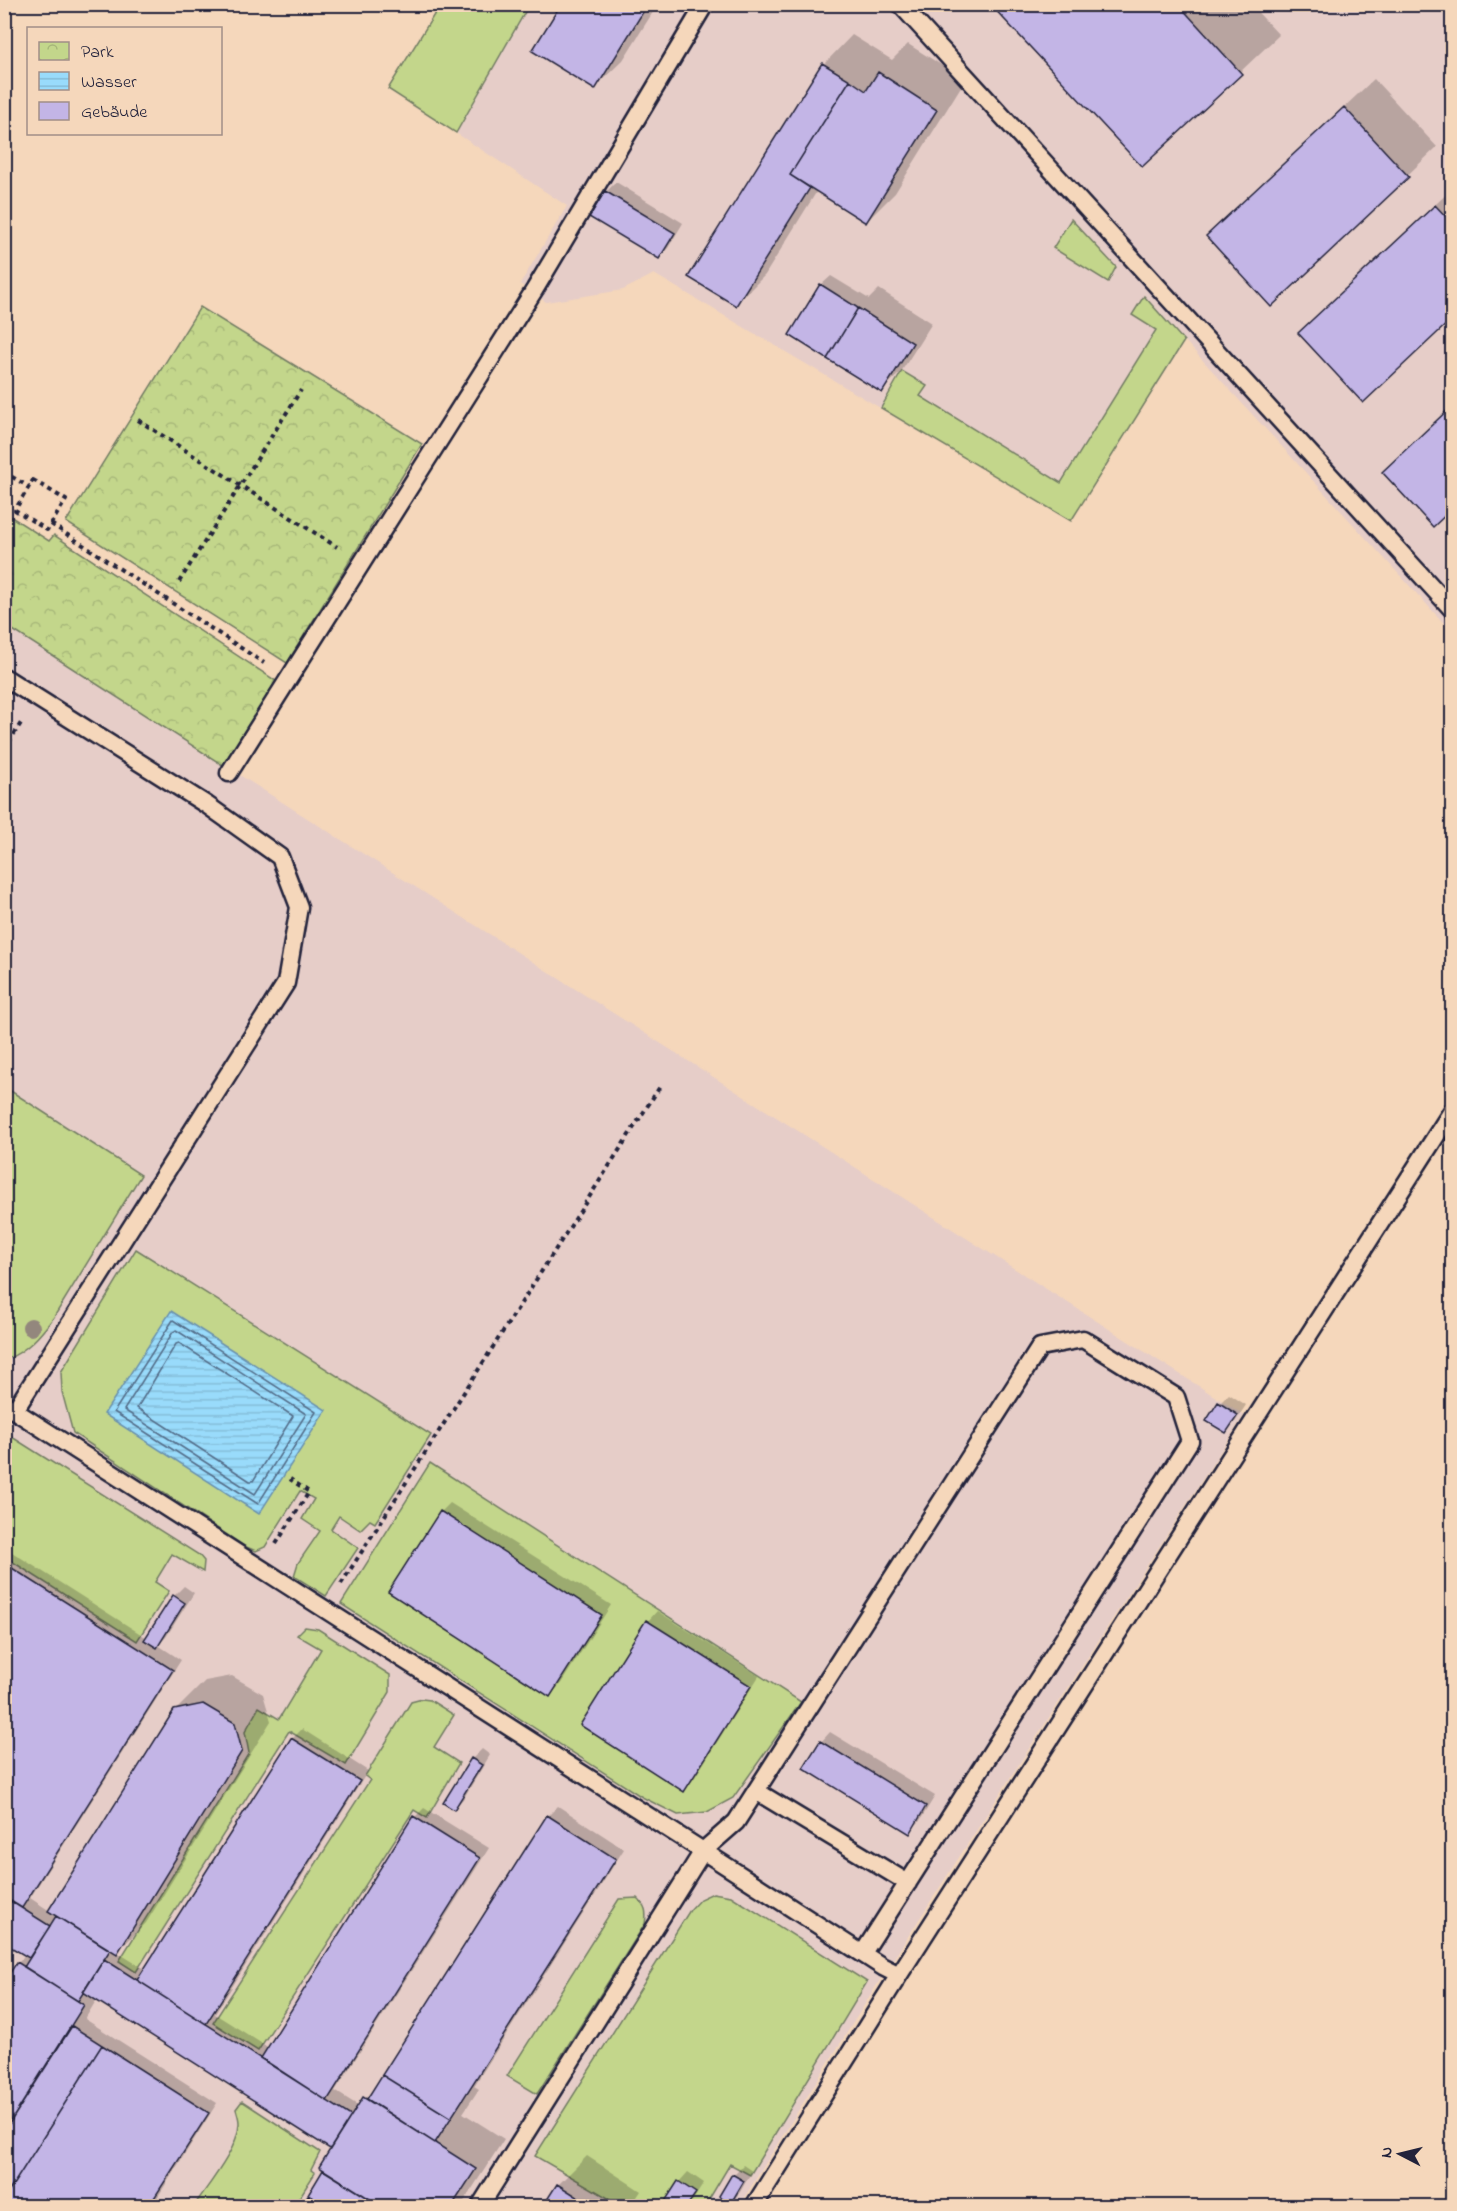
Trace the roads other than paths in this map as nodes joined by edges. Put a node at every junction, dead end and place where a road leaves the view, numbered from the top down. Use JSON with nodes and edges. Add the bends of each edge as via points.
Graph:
{"nodes":[{"id":1,"x":705,"y":4,"type":"edge"},
{"id":2,"x":900,"y":4,"type":"edge"},
{"id":3,"x":1452,"y":609,"type":"edge"},
{"id":4,"x":4,"y":677,"type":"edge"},
{"id":5,"x":229,"y":773,"type":"dead end"},
{"id":6,"x":1452,"y":1111,"type":"edge"},
{"id":7,"x":10,"y":1407,"type":"edge"},
{"id":8,"x":756,"y":1791,"type":"junction"},
{"id":9,"x":703,"y":1851,"type":"junction"},
{"id":10,"x":908,"y":1883,"type":"junction"},
{"id":11,"x":863,"y":1953,"type":"junction"},
{"id":12,"x":899,"y":1974,"type":"junction"},
{"id":13,"x":480,"y":2206,"type":"edge"},
{"id":14,"x":754,"y":2206,"type":"edge"}],
"edges":[{"from":1,"to":5,"type":"lane","via":[[535,289]]},
{"from":2,"to":3,"type":"lane"},
{"from":4,"to":7,"type":"lane","via":[[207,805],[280,857],[299,907],[286,983]]},
{"from":6,"to":12,"type":"lane"},
{"from":7,"to":9,"type":"lane"},
{"from":8,"to":9,"type":"lane","via":[[736,1822]]},
{"from":8,"to":10,"type":"lane"},
{"from":8,"to":10,"type":"lane","via":[[1040,1347],[1083,1339],[1176,1397],[1190,1441]]},
{"from":9,"to":11,"type":"lane"},
{"from":9,"to":13,"type":"lane"},
{"from":10,"to":11,"type":"lane"},
{"from":11,"to":12,"type":"lane"},
{"from":12,"to":14,"type":"lane"}]}
